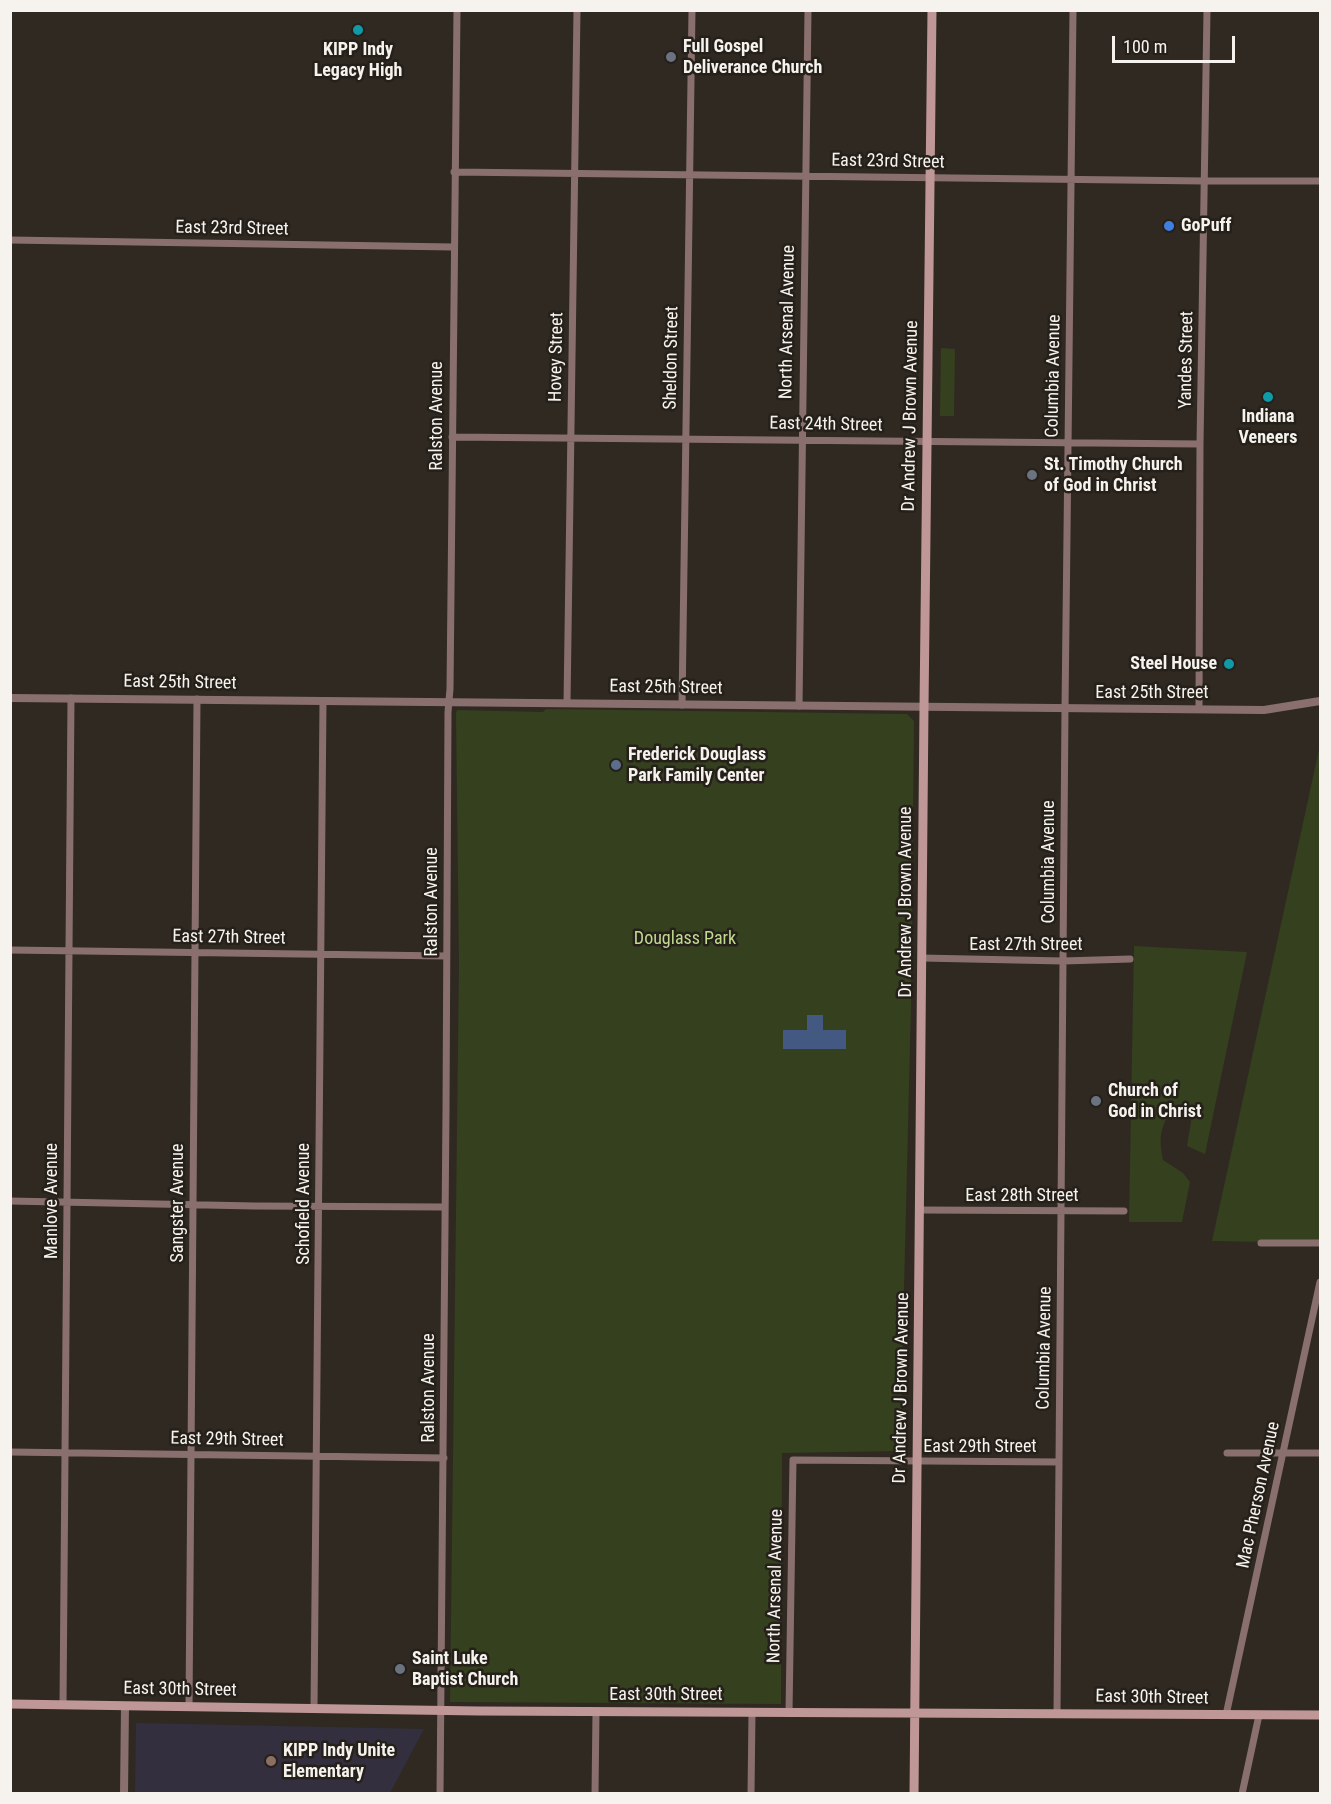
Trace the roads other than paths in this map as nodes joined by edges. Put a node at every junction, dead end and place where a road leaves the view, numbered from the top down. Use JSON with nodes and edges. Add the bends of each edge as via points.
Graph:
{"nodes":[{"id":1,"x":457,"y":10,"type":"edge"},
{"id":2,"x":577,"y":10,"type":"edge"},
{"id":3,"x":692,"y":10,"type":"edge"},
{"id":4,"x":808,"y":10,"type":"edge"},
{"id":5,"x":932,"y":10,"type":"edge"},
{"id":6,"x":1073,"y":10,"type":"edge"},
{"id":7,"x":1207,"y":10,"type":"edge"},
{"id":8,"x":454,"y":172,"type":"junction"},
{"id":9,"x":574,"y":173,"type":"junction"},
{"id":10,"x":689,"y":175,"type":"junction"},
{"id":11,"x":805,"y":176,"type":"junction"},
{"id":12,"x":930,"y":177,"type":"junction"},
{"id":13,"x":1071,"y":179,"type":"junction"},
{"id":14,"x":1205,"y":181,"type":"junction"},
{"id":15,"x":1320,"y":181,"type":"edge"},
{"id":16,"x":10,"y":240,"type":"edge"},
{"id":17,"x":453,"y":247,"type":"junction"},
{"id":18,"x":452,"y":437,"type":"junction"},
{"id":19,"x":571,"y":438,"type":"junction"},
{"id":20,"x":686,"y":439,"type":"junction"},
{"id":21,"x":802,"y":440,"type":"junction"},
{"id":22,"x":927,"y":441,"type":"junction"},
{"id":23,"x":1068,"y":443,"type":"junction"},
{"id":24,"x":1200,"y":444,"type":"junction"},
{"id":25,"x":10,"y":698,"type":"edge"},
{"id":26,"x":71,"y":698,"type":"junction"},
{"id":27,"x":197,"y":699,"type":"junction"},
{"id":28,"x":323,"y":701,"type":"junction"},
{"id":29,"x":1320,"y":701,"type":"edge"},
{"id":30,"x":449,"y":702,"type":"junction"},
{"id":31,"x":567,"y":703,"type":"junction"},
{"id":32,"x":682,"y":705,"type":"junction"},
{"id":33,"x":799,"y":706,"type":"junction"},
{"id":34,"x":924,"y":708,"type":"junction"},
{"id":35,"x":1065,"y":709,"type":"junction"},
{"id":36,"x":1199,"y":709,"type":"junction"},
{"id":37,"x":10,"y":950,"type":"edge"},
{"id":38,"x":69,"y":951,"type":"junction"},
{"id":39,"x":195,"y":952,"type":"junction"},
{"id":40,"x":320,"y":954,"type":"junction"},
{"id":41,"x":446,"y":956,"type":"junction"},
{"id":42,"x":922,"y":958,"type":"junction"},
{"id":43,"x":1130,"y":959,"type":"dead end"},
{"id":44,"x":1063,"y":961,"type":"junction"},
{"id":45,"x":10,"y":1200,"type":"edge"},
{"id":46,"x":67,"y":1202,"type":"junction"},
{"id":47,"x":193,"y":1204,"type":"junction"},
{"id":48,"x":319,"y":1206,"type":"junction"},
{"id":49,"x":446,"y":1207,"type":"junction"},
{"id":50,"x":920,"y":1210,"type":"junction"},
{"id":51,"x":1061,"y":1211,"type":"junction"},
{"id":52,"x":1125,"y":1211,"type":"dead end"},
{"id":53,"x":1320,"y":1243,"type":"edge"},
{"id":54,"x":1261,"y":1244,"type":"dead end"},
{"id":55,"x":1320,"y":1282,"type":"edge"},
{"id":56,"x":10,"y":1452,"type":"edge"},
{"id":57,"x":65,"y":1453,"type":"junction"},
{"id":58,"x":1227,"y":1453,"type":"dead end"},
{"id":59,"x":1283,"y":1453,"type":"junction"},
{"id":60,"x":1320,"y":1453,"type":"edge"},
{"id":61,"x":191,"y":1455,"type":"junction"},
{"id":62,"x":317,"y":1457,"type":"junction"},
{"id":63,"x":444,"y":1458,"type":"junction"},
{"id":64,"x":793,"y":1460,"type":"joint"},
{"id":65,"x":918,"y":1462,"type":"junction"},
{"id":66,"x":1059,"y":1462,"type":"junction"},
{"id":67,"x":10,"y":1704,"type":"edge"},
{"id":68,"x":63,"y":1705,"type":"junction"},
{"id":69,"x":125,"y":1706,"type":"junction"},
{"id":70,"x":189,"y":1707,"type":"junction"},
{"id":71,"x":314,"y":1708,"type":"junction"},
{"id":72,"x":441,"y":1710,"type":"junction"},
{"id":73,"x":596,"y":1712,"type":"junction"},
{"id":74,"x":752,"y":1712,"type":"junction"},
{"id":75,"x":789,"y":1713,"type":"junction"},
{"id":76,"x":915,"y":1713,"type":"junction"},
{"id":77,"x":1057,"y":1713,"type":"junction"},
{"id":78,"x":1226,"y":1715,"type":"junction"},
{"id":79,"x":1259,"y":1715,"type":"junction"},
{"id":80,"x":1320,"y":1715,"type":"edge"},
{"id":81,"x":124,"y":1794,"type":"edge"},
{"id":82,"x":440,"y":1794,"type":"edge"},
{"id":83,"x":595,"y":1794,"type":"edge"},
{"id":84,"x":751,"y":1794,"type":"edge"},
{"id":85,"x":914,"y":1794,"type":"edge"},
{"id":86,"x":1242,"y":1794,"type":"edge"}],
"edges":[{"from":1,"to":8,"type":"street","name":"Ralston Avenue"},
{"from":2,"to":9,"type":"street","name":"Hovey Street"},
{"from":3,"to":10,"type":"street","name":"Sheldon Street"},
{"from":4,"to":11,"type":"street","name":"North Arsenal Avenue"},
{"from":5,"to":12,"type":"main road","name":"Dr Andrew J Brown Avenue"},
{"from":6,"to":13,"type":"street","name":"Columbia Avenue"},
{"from":7,"to":14,"type":"street","name":"Yandes Street"},
{"from":8,"to":9,"type":"street","name":"East 23rd Street"},
{"from":8,"to":17,"type":"street","name":"Ralston Avenue"},
{"from":9,"to":10,"type":"street","name":"East 23rd Street"},
{"from":9,"to":19,"type":"street","name":"Hovey Street"},
{"from":10,"to":11,"type":"street","name":"East 23rd Street"},
{"from":10,"to":20,"type":"street","name":"Sheldon Street"},
{"from":11,"to":12,"type":"street","name":"East 23rd Street"},
{"from":11,"to":21,"type":"street","name":"North Arsenal Avenue"},
{"from":12,"to":13,"type":"street","name":"East 23rd Street"},
{"from":12,"to":22,"type":"main road","name":"Dr Andrew J Brown Avenue"},
{"from":13,"to":14,"type":"street","name":"East 23rd Street"},
{"from":13,"to":23,"type":"street","name":"Columbia Avenue"},
{"from":14,"to":15,"type":"street","name":"East 23rd Street"},
{"from":14,"to":24,"type":"street","name":"Yandes Street"},
{"from":16,"to":17,"type":"street","name":"East 23rd Street"},
{"from":17,"to":18,"type":"street","name":"Ralston Avenue"},
{"from":18,"to":19,"type":"street","name":"East 24th Street"},
{"from":18,"to":30,"type":"street","name":"Ralston Avenue"},
{"from":19,"to":20,"type":"street","name":"East 24th Street"},
{"from":19,"to":31,"type":"street","name":"Hovey Street"},
{"from":20,"to":21,"type":"street","name":"East 24th Street"},
{"from":20,"to":32,"type":"street","name":"Sheldon Street"},
{"from":21,"to":22,"type":"street","name":"East 24th Street"},
{"from":21,"to":33,"type":"street","name":"North Arsenal Avenue"},
{"from":22,"to":23,"type":"street","name":"East 24th Street"},
{"from":22,"to":34,"type":"main road","name":"Dr Andrew J Brown Avenue"},
{"from":23,"to":24,"type":"street","name":"East 24th Street"},
{"from":23,"to":35,"type":"street","name":"Columbia Avenue"},
{"from":24,"to":36,"type":"street","name":"Yandes Street"},
{"from":25,"to":26,"type":"street","name":"East 25th Street"},
{"from":26,"to":27,"type":"street","name":"East 25th Street"},
{"from":26,"to":38,"type":"street","name":"Manlove Avenue"},
{"from":27,"to":28,"type":"street","name":"East 25th Street"},
{"from":27,"to":39,"type":"street","name":"Sangster Avenue"},
{"from":28,"to":30,"type":"street","name":"East 25th Street"},
{"from":28,"to":40,"type":"street","name":"Schofield Avenue"},
{"from":29,"to":36,"type":"street","name":"East 25th Street","via":[[1264,710]]},
{"from":30,"to":31,"type":"street","name":"East 25th Street"},
{"from":30,"to":41,"type":"street","name":"Ralston Avenue"},
{"from":31,"to":32,"type":"street","name":"East 25th Street"},
{"from":32,"to":33,"type":"street","name":"East 25th Street"},
{"from":33,"to":34,"type":"street","name":"East 25th Street"},
{"from":34,"to":35,"type":"street","name":"East 25th Street"},
{"from":34,"to":42,"type":"main road","name":"Dr Andrew J Brown Avenue"},
{"from":35,"to":36,"type":"street","name":"East 25th Street"},
{"from":35,"to":44,"type":"street","name":"Columbia Avenue"},
{"from":37,"to":38,"type":"street","name":"East 27th Street"},
{"from":38,"to":39,"type":"street","name":"East 27th Street"},
{"from":38,"to":46,"type":"street","name":"Manlove Avenue"},
{"from":39,"to":40,"type":"street","name":"East 27th Street"},
{"from":39,"to":47,"type":"street","name":"Sangster Avenue"},
{"from":40,"to":41,"type":"street","name":"East 27th Street"},
{"from":40,"to":48,"type":"street","name":"Schofield Avenue"},
{"from":41,"to":49,"type":"street","name":"Ralston Avenue"},
{"from":42,"to":44,"type":"street","name":"East 27th Street"},
{"from":42,"to":50,"type":"main road","name":"Dr Andrew J Brown Avenue"},
{"from":43,"to":44,"type":"street","name":"East 27th Street"},
{"from":44,"to":51,"type":"street","name":"Columbia Avenue"},
{"from":45,"to":46,"type":"street"},
{"from":46,"to":47,"type":"street"},
{"from":46,"to":57,"type":"street","name":"Manlove Avenue"},
{"from":47,"to":48,"type":"street"},
{"from":47,"to":61,"type":"street","name":"Sangster Avenue"},
{"from":48,"to":49,"type":"street"},
{"from":48,"to":62,"type":"street","name":"Schofield Avenue"},
{"from":49,"to":63,"type":"street","name":"Ralston Avenue"},
{"from":50,"to":51,"type":"street","name":"East 28th Street"},
{"from":50,"to":65,"type":"main road","name":"Dr Andrew J Brown Avenue"},
{"from":51,"to":52,"type":"street","name":"East 28th Street"},
{"from":51,"to":66,"type":"street","name":"Columbia Avenue"},
{"from":53,"to":54,"type":"street"},
{"from":55,"to":59,"type":"street","name":"Mac Pherson Avenue"},
{"from":56,"to":57,"type":"street","name":"East 29th Street"},
{"from":57,"to":61,"type":"street","name":"East 29th Street"},
{"from":57,"to":68,"type":"street","name":"Manlove Avenue"},
{"from":58,"to":59,"type":"street"},
{"from":59,"to":60,"type":"street"},
{"from":59,"to":78,"type":"street","name":"Mac Pherson Avenue"},
{"from":61,"to":62,"type":"street","name":"East 29th Street"},
{"from":61,"to":70,"type":"street","name":"Sangster Avenue"},
{"from":62,"to":63,"type":"street","name":"East 29th Street"},
{"from":62,"to":71,"type":"street","name":"Schofield Avenue"},
{"from":63,"to":72,"type":"street","name":"Ralston Avenue"},
{"from":64,"to":65,"type":"street","name":"East 29th Street"},
{"from":64,"to":75,"type":"street","name":"North Arsenal Avenue"},
{"from":65,"to":66,"type":"street","name":"East 29th Street"},
{"from":65,"to":76,"type":"main road","name":"Dr Andrew J Brown Avenue"},
{"from":66,"to":77,"type":"street","name":"Columbia Avenue"},
{"from":67,"to":68,"type":"main road","name":"East 30th Street"},
{"from":68,"to":69,"type":"main road","name":"East 30th Street"},
{"from":69,"to":70,"type":"main road","name":"East 30th Street"},
{"from":69,"to":81,"type":"street"},
{"from":70,"to":71,"type":"main road","name":"East 30th Street"},
{"from":71,"to":72,"type":"main road","name":"East 30th Street"},
{"from":72,"to":73,"type":"main road","name":"East 30th Street"},
{"from":72,"to":82,"type":"street","name":"Ralston Avenue"},
{"from":73,"to":74,"type":"main road","name":"East 30th Street"},
{"from":73,"to":83,"type":"street"},
{"from":74,"to":75,"type":"main road","name":"East 30th Street"},
{"from":74,"to":84,"type":"street"},
{"from":75,"to":76,"type":"main road","name":"East 30th Street"},
{"from":76,"to":77,"type":"main road","name":"East 30th Street"},
{"from":76,"to":85,"type":"main road","name":"Dr Andrew J Brown Avenue"},
{"from":77,"to":78,"type":"main road","name":"East 30th Street"},
{"from":78,"to":79,"type":"main road","name":"East 30th Street"},
{"from":79,"to":80,"type":"main road","name":"East 30th Street"},
{"from":79,"to":86,"type":"street"}]}
